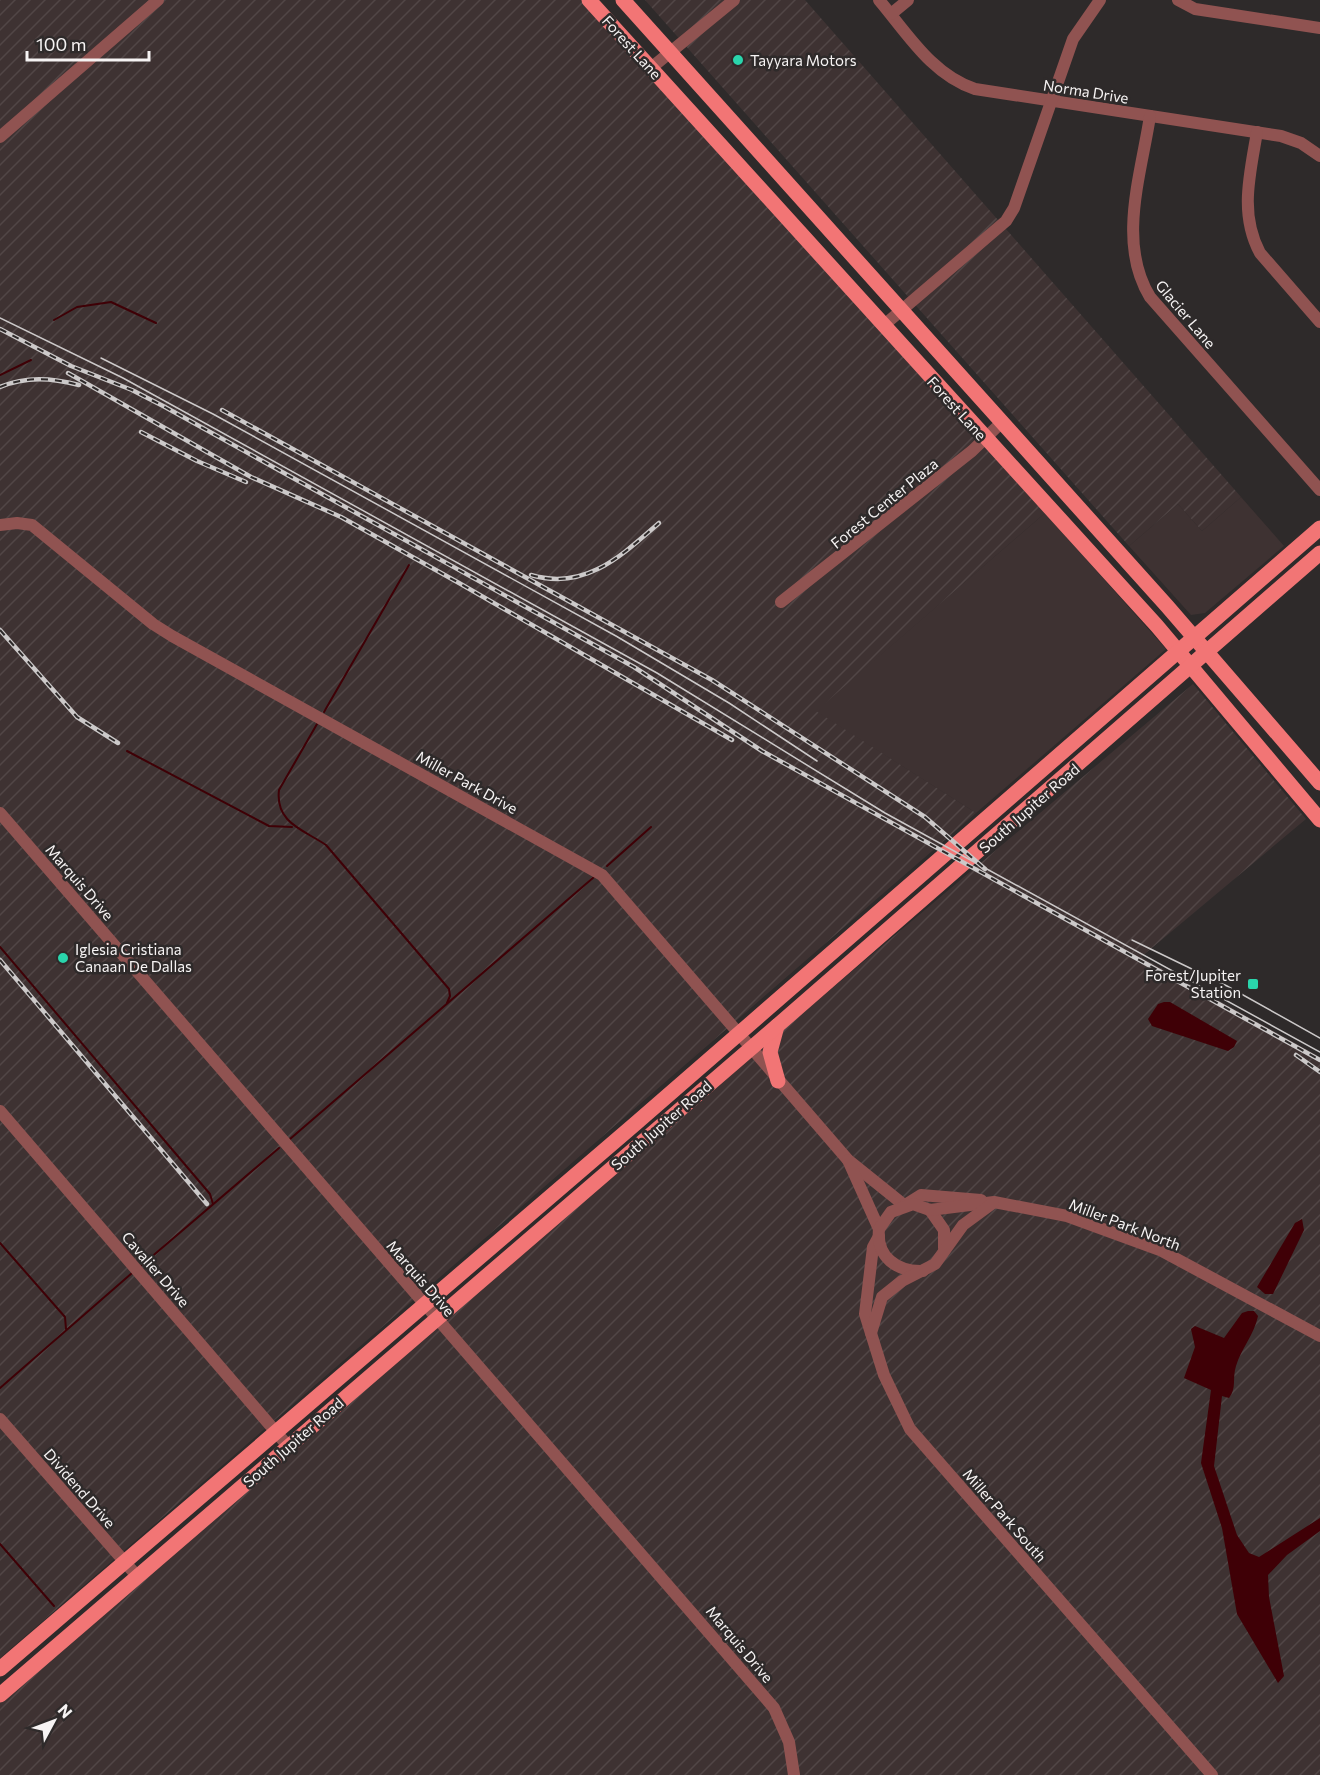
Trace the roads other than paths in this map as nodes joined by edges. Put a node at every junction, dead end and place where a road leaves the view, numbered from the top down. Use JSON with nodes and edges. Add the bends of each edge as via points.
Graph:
{"nodes":[{"id":1,"x":158,"y":0,"type":"edge"},
{"id":2,"x":589,"y":0,"type":"edge"},
{"id":3,"x":623,"y":0,"type":"edge"},
{"id":4,"x":734,"y":0,"type":"edge"},
{"id":5,"x":879,"y":0,"type":"edge"},
{"id":6,"x":908,"y":0,"type":"edge"},
{"id":7,"x":1100,"y":0,"type":"edge"},
{"id":8,"x":1178,"y":0,"type":"edge"},
{"id":9,"x":891,"y":14,"type":"junction"},
{"id":10,"x":1320,"y":28,"type":"edge"},
{"id":11,"x":670,"y":54,"type":"junction"},
{"id":12,"x":651,"y":68,"type":"junction"},
{"id":13,"x":1050,"y":101,"type":"junction"},
{"id":14,"x":1150,"y":116,"type":"junction"},
{"id":15,"x":1257,"y":132,"type":"junction"},
{"id":16,"x":0,"y":137,"type":"edge"},
{"id":17,"x":1320,"y":156,"type":"edge"},
{"id":18,"x":793,"y":191,"type":"junction"},
{"id":19,"x":775,"y":207,"type":"junction"},
{"id":20,"x":901,"y":312,"type":"junction"},
{"id":21,"x":1320,"y":322,"type":"edge"},
{"id":22,"x":884,"y":326,"type":"junction"},
{"id":23,"x":1002,"y":422,"type":"junction"},
{"id":24,"x":986,"y":440,"type":"junction"},
{"id":25,"x":1320,"y":490,"type":"edge"},
{"id":26,"x":0,"y":525,"type":"edge"},
{"id":27,"x":1320,"y":528,"type":"edge"},
{"id":28,"x":1320,"y":553,"type":"edge"},
{"id":29,"x":781,"y":602,"type":"dead end"},
{"id":30,"x":1194,"y":638,"type":"junction"},
{"id":31,"x":1178,"y":652,"type":"junction"},
{"id":32,"x":1207,"y":652,"type":"junction"},
{"id":33,"x":1190,"y":667,"type":"junction"},
{"id":34,"x":1048,"y":767,"type":"junction"},
{"id":35,"x":1060,"y":780,"type":"junction"},
{"id":36,"x":1320,"y":783,"type":"edge"},
{"id":37,"x":0,"y":813,"type":"edge"},
{"id":38,"x":1320,"y":820,"type":"edge"},
{"id":39,"x":864,"y":926,"type":"junction"},
{"id":40,"x":876,"y":940,"type":"junction"},
{"id":41,"x":777,"y":1026,"type":"junction"},
{"id":42,"x":739,"y":1035,"type":"junction"},
{"id":43,"x":751,"y":1049,"type":"junction"},
{"id":44,"x":778,"y":1081,"type":"junction"},
{"id":45,"x":0,"y":1111,"type":"edge"},
{"id":46,"x":848,"y":1160,"type":"junction"},
{"id":47,"x":583,"y":1170,"type":"junction"},
{"id":48,"x":594,"y":1183,"type":"junction"},
{"id":49,"x":994,"y":1202,"type":"junction"},
{"id":50,"x":905,"y":1205,"type":"junction"},
{"id":51,"x":930,"y":1210,"type":"junction"},
{"id":52,"x":879,"y":1233,"type":"junction"},
{"id":53,"x":943,"y":1252,"type":"junction"},
{"id":54,"x":923,"y":1271,"type":"junction"},
{"id":55,"x":424,"y":1305,"type":"junction"},
{"id":56,"x":436,"y":1318,"type":"junction"},
{"id":57,"x":870,"y":1335,"type":"junction"},
{"id":58,"x":1320,"y":1336,"type":"edge"},
{"id":59,"x":0,"y":1419,"type":"edge"},
{"id":60,"x":276,"y":1431,"type":"junction"},
{"id":61,"x":288,"y":1446,"type":"junction"},
{"id":62,"x":198,"y":1500,"type":"junction"},
{"id":63,"x":210,"y":1514,"type":"junction"},
{"id":64,"x":126,"y":1563,"type":"junction"},
{"id":65,"x":137,"y":1576,"type":"junction"},
{"id":66,"x":46,"y":1630,"type":"junction"},
{"id":67,"x":59,"y":1644,"type":"junction"},
{"id":68,"x":0,"y":1670,"type":"edge"},
{"id":69,"x":0,"y":1695,"type":"edge"},
{"id":70,"x":794,"y":1775,"type":"edge"},
{"id":71,"x":1212,"y":1775,"type":"edge"}],
"edges":[{"from":1,"to":16,"type":"street"},
{"from":2,"to":12,"type":"main road","name":"Forest Lane"},
{"from":3,"to":11,"type":"main road","name":"Forest Lane"},
{"from":4,"to":11,"type":"street"},
{"from":5,"to":9,"type":"street","name":"Norma Drive"},
{"from":6,"to":9,"type":"street"},
{"from":7,"to":13,"type":"street","via":[[1073,39]]},
{"from":8,"to":10,"type":"street","via":[[1195,9]]},
{"from":9,"to":13,"type":"street","name":"Norma Drive","via":[[936,68],[956,83]]},
{"from":11,"to":12,"type":"street"},
{"from":11,"to":18,"type":"main road","name":"Forest Lane"},
{"from":12,"to":19,"type":"main road","name":"Forest Lane"},
{"from":13,"to":14,"type":"street","name":"Norma Drive"},
{"from":13,"to":20,"type":"street","via":[[1014,208],[1006,221]]},
{"from":14,"to":15,"type":"street","name":"Norma Drive"},
{"from":14,"to":25,"type":"street","name":"Glacier Lane","via":[[1133,217],[1132,246],[1141,283]]},
{"from":15,"to":17,"type":"street","name":"Norma Drive","via":[[1301,143]]},
{"from":15,"to":21,"type":"street","via":[[1247,195],[1247,216],[1255,243]]},
{"from":18,"to":19,"type":"main road"},
{"from":18,"to":20,"type":"main road","name":"Forest Lane"},
{"from":19,"to":22,"type":"main road","name":"Forest Lane"},
{"from":20,"to":22,"type":"street"},
{"from":20,"to":23,"type":"main road","name":"Forest Lane"},
{"from":22,"to":24,"type":"main road","name":"Forest Lane"},
{"from":23,"to":24,"type":"street","name":"Forest Center Plaza"},
{"from":23,"to":30,"type":"main road","name":"Forest Lane"},
{"from":24,"to":29,"type":"street","name":"Forest Center Plaza"},
{"from":24,"to":31,"type":"main road","name":"Forest Lane"},
{"from":26,"to":42,"type":"street","name":"Miller Park Drive","via":[[32,525],[172,636],[591,867]]},
{"from":27,"to":30,"type":"main road","name":"South Jupiter Road"},
{"from":28,"to":32,"type":"main road","name":"South Jupiter Road"},
{"from":30,"to":31,"type":"main road","name":"South Jupiter Road"},
{"from":30,"to":32,"type":"main road","name":"Forest Lane"},
{"from":31,"to":33,"type":"main road","name":"Forest Lane"},
{"from":31,"to":34,"type":"main road","name":"South Jupiter Road"},
{"from":32,"to":33,"type":"main road","name":"South Jupiter Road"},
{"from":32,"to":36,"type":"main road","name":"Forest Lane"},
{"from":33,"to":35,"type":"main road","name":"South Jupiter Road"},
{"from":33,"to":38,"type":"main road","name":"Forest Lane"},
{"from":34,"to":35,"type":"main road"},
{"from":34,"to":39,"type":"main road","name":"South Jupiter Road"},
{"from":35,"to":40,"type":"main road","name":"South Jupiter Road"},
{"from":37,"to":55,"type":"street","name":"Marquis Drive"},
{"from":39,"to":40,"type":"main road"},
{"from":39,"to":42,"type":"main road","name":"South Jupiter Road"},
{"from":40,"to":41,"type":"main road","name":"South Jupiter Road"},
{"from":41,"to":43,"type":"main road","name":"South Jupiter Road"},
{"from":41,"to":44,"type":"main road","via":[[770,1052]]},
{"from":42,"to":43,"type":"street","name":"Miller Park Drive"},
{"from":42,"to":47,"type":"main road","name":"South Jupiter Road"},
{"from":43,"to":44,"type":"street","name":"Miller Park Drive"},
{"from":43,"to":48,"type":"main road","name":"South Jupiter Road"},
{"from":44,"to":46,"type":"street","name":"Miller Park Drive"},
{"from":45,"to":60,"type":"street","name":"Cavalier Drive"},
{"from":46,"to":50,"type":"street","name":"Miller Park North"},
{"from":46,"to":52,"type":"street"},
{"from":47,"to":48,"type":"main road"},
{"from":47,"to":55,"type":"main road","name":"South Jupiter Road"},
{"from":48,"to":56,"type":"main road","name":"South Jupiter Road"},
{"from":49,"to":50,"type":"street","via":[[921,1195]]},
{"from":49,"to":51,"type":"street","name":"Miller Park North"},
{"from":49,"to":53,"type":"street","via":[[963,1225]]},
{"from":49,"to":58,"type":"street","name":"Miller Park North","via":[[1068,1216],[1160,1250]]},
{"from":50,"to":51,"type":"street","name":"Miller Park North"},
{"from":50,"to":52,"type":"street","via":[[886,1217]]},
{"from":51,"to":53,"type":"street","via":[[944,1230]]},
{"from":52,"to":54,"type":"street","via":[[881,1250],[893,1264]]},
{"from":52,"to":57,"type":"street","name":"Miller Park South","via":[[873,1247],[866,1314]]},
{"from":53,"to":54,"type":"street","via":[[935,1264]]},
{"from":54,"to":57,"type":"street","via":[[882,1297]]},
{"from":55,"to":56,"type":"street","name":"Marquis Drive"},
{"from":55,"to":60,"type":"main road","name":"South Jupiter Road"},
{"from":56,"to":61,"type":"main road","name":"South Jupiter Road"},
{"from":56,"to":70,"type":"street","name":"Marquis Drive","via":[[774,1708],[789,1742]]},
{"from":57,"to":71,"type":"street","name":"Miller Park South","via":[[887,1384],[910,1429]]},
{"from":59,"to":64,"type":"street","name":"Dividend Drive"},
{"from":60,"to":61,"type":"street","name":"Cavalier Drive"},
{"from":60,"to":62,"type":"main road","name":"South Jupiter Road"},
{"from":61,"to":63,"type":"main road","name":"South Jupiter Road"},
{"from":62,"to":63,"type":"main road"},
{"from":62,"to":64,"type":"main road","name":"South Jupiter Road"},
{"from":63,"to":65,"type":"main road","name":"South Jupiter Road"},
{"from":64,"to":65,"type":"street","name":"Dividend Drive"},
{"from":64,"to":66,"type":"main road","name":"South Jupiter Road"},
{"from":65,"to":67,"type":"main road","name":"South Jupiter Road"},
{"from":66,"to":67,"type":"main road"},
{"from":66,"to":68,"type":"main road","name":"South Jupiter Road"},
{"from":67,"to":69,"type":"main road","name":"South Jupiter Road"}]}
